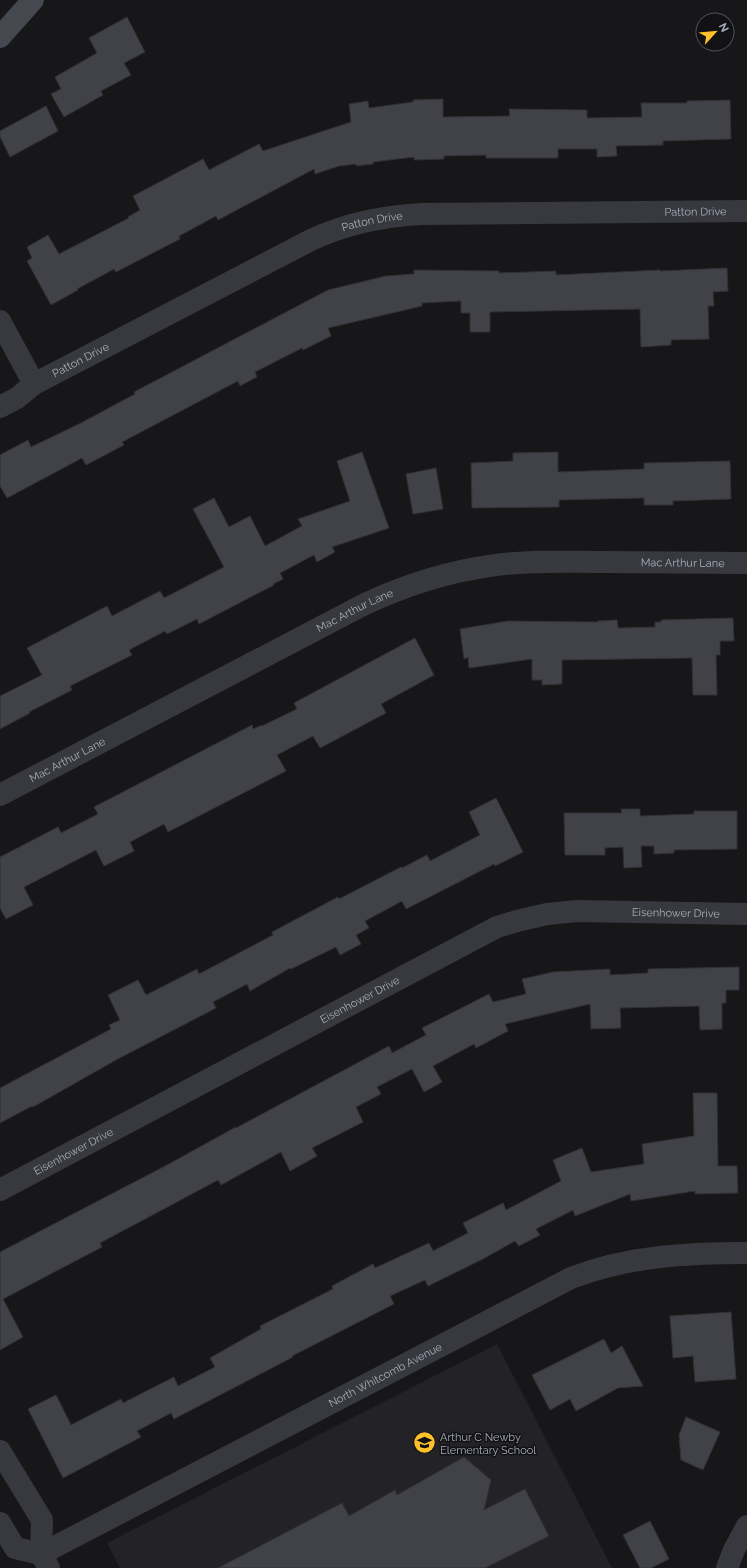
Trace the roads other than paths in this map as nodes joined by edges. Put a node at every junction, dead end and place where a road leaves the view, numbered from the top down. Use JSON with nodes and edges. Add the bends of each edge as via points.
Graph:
{"nodes":[{"id":1,"x":32,"y":0,"type":"edge"},
{"id":2,"x":0,"y":37,"type":"edge"},
{"id":3,"x":747,"y":210,"type":"edge"},
{"id":4,"x":0,"y":321,"type":"edge"},
{"id":5,"x":34,"y":384,"type":"junction"},
{"id":6,"x":0,"y":407,"type":"edge"},
{"id":7,"x":747,"y":563,"type":"edge"},
{"id":8,"x":0,"y":795,"type":"edge"},
{"id":9,"x":747,"y":914,"type":"edge"},
{"id":10,"x":0,"y":1190,"type":"edge"},
{"id":11,"x":747,"y":1254,"type":"edge"},
{"id":12,"x":0,"y":1451,"type":"edge"},
{"id":13,"x":0,"y":1522,"type":"edge"},
{"id":14,"x":747,"y":1526,"type":"edge"},
{"id":15,"x":45,"y":1561,"type":"edge"},
{"id":16,"x":728,"y":1568,"type":"edge"}],
"edges":[{"from":1,"to":2,"type":"street"},
{"from":3,"to":5,"type":"street","name":"Patton Drive","via":[[422,214],[400,215],[354,224],[311,240]]},
{"from":4,"to":5,"type":"street"},
{"from":5,"to":6,"type":"street","name":"Patton Drive","via":[[17,398]]},
{"from":7,"to":8,"type":"street","name":"Mac Arthur Lane","via":[[541,562],[472,569],[416,584],[363,605]]},
{"from":9,"to":10,"type":"street","name":"Eisenhower Drive","via":[[577,911],[547,914],[497,927]]},
{"from":11,"to":15,"type":"street","name":"North Whitcomb Avenue","via":[[659,1256],[626,1261],[572,1278]]},
{"from":12,"to":15,"type":"street","via":[[42,1520]]},
{"from":13,"to":15,"type":"street","via":[[16,1548]]},
{"from":14,"to":16,"type":"street"}]}
